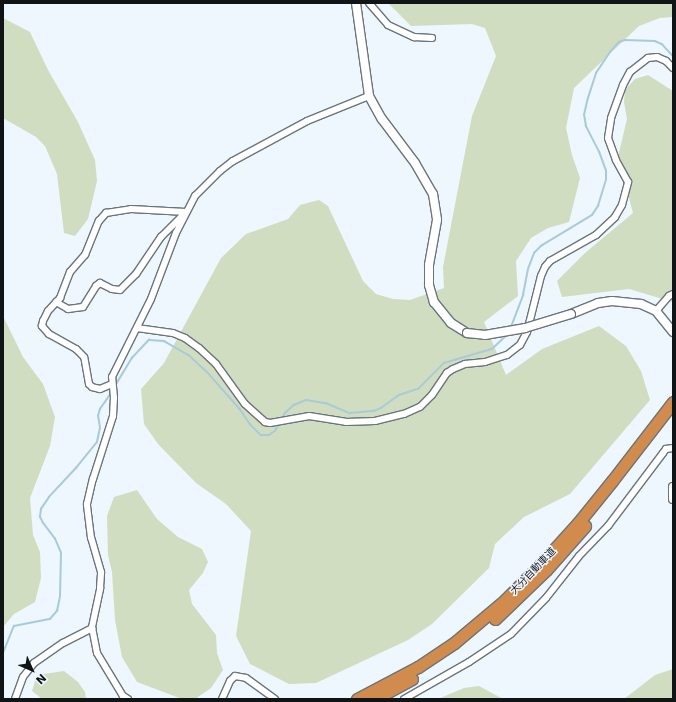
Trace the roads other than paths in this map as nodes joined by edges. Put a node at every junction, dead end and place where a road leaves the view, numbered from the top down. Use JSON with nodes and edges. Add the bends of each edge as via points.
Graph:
{"nodes":[{"id":1,"x":356,"y":3,"type":"edge"},
{"id":2,"x":369,"y":3,"type":"edge"},
{"id":3,"x":432,"y":38,"type":"dead end"},
{"id":4,"x":673,"y":68,"type":"edge"},
{"id":5,"x":369,"y":96,"type":"junction"},
{"id":6,"x":186,"y":212,"type":"junction"},
{"id":7,"x":673,"y":294,"type":"edge"},
{"id":8,"x":56,"y":302,"type":"junction"},
{"id":9,"x":656,"y":311,"type":"junction"},
{"id":10,"x":137,"y":328,"type":"junction"},
{"id":11,"x":673,"y":332,"type":"edge"},
{"id":12,"x":112,"y":384,"type":"junction"},
{"id":13,"x":673,"y":402,"type":"edge"},
{"id":14,"x":673,"y":414,"type":"edge"},
{"id":15,"x":673,"y":448,"type":"edge"},
{"id":16,"x":673,"y":487,"type":"edge"},
{"id":17,"x":673,"y":499,"type":"edge"},
{"id":18,"x":92,"y":628,"type":"junction"},
{"id":19,"x":15,"y":699,"type":"edge"},
{"id":20,"x":128,"y":699,"type":"edge"},
{"id":21,"x":222,"y":699,"type":"edge"},
{"id":22,"x":275,"y":699,"type":"edge"},
{"id":23,"x":357,"y":699,"type":"edge"},
{"id":24,"x":375,"y":699,"type":"edge"},
{"id":25,"x":404,"y":699,"type":"edge"}],
"edges":[{"from":1,"to":5,"type":"street"},
{"from":2,"to":3,"type":"street","via":[[388,26],[414,37]]},
{"from":4,"to":10,"type":"street","via":[[658,57],[648,58],[630,72],[611,118],[608,138],[628,182],[622,205],[615,217],[596,235],[550,261],[545,267],[540,276],[527,332],[520,345],[507,355],[453,368],[420,407],[375,421],[346,422],[309,416],[265,422],[245,404],[216,364],[199,348],[173,333]]},
{"from":5,"to":6,"type":"street","via":[[307,121],[233,161],[195,196]]},
{"from":5,"to":9,"type":"street","bridge":true,"via":[[433,194],[438,220],[429,265],[428,285],[439,310],[452,323],[467,333],[485,335],[525,328],[598,303],[612,301],[641,304]]},
{"from":6,"to":8,"type":"street","via":[[161,237],[136,274],[120,290],[100,283],[83,306],[68,309]]},
{"from":6,"to":8,"type":"street","via":[[132,209],[106,213],[99,221],[85,255],[70,272]]},
{"from":6,"to":10,"type":"street"},
{"from":7,"to":9,"type":"street"},
{"from":8,"to":12,"type":"street","via":[[48,311],[42,326],[49,334],[81,353],[92,388],[100,389]]},
{"from":9,"to":11,"type":"street"},
{"from":10,"to":12,"type":"street","via":[[112,377]]},
{"from":12,"to":18,"type":"street","via":[[113,416],[87,504],[90,538],[101,572]]},
{"from":13,"to":23,"type":"highway","name":"大分自動車道","via":[[578,523],[505,600],[466,634],[418,667]]},
{"from":14,"to":24,"type":"highway","name":"大分自動車道","via":[[584,528],[510,606],[458,649],[422,674]]},
{"from":15,"to":25,"type":"street","via":[[666,449],[608,526],[511,634],[469,662]]},
{"from":16,"to":17,"type":"street"},
{"from":18,"to":19,"type":"street","via":[[68,640],[34,663],[23,677]]},
{"from":18,"to":20,"type":"street","via":[[97,653],[123,696]]},
{"from":21,"to":22,"type":"street","via":[[235,676],[246,678]]}]}
